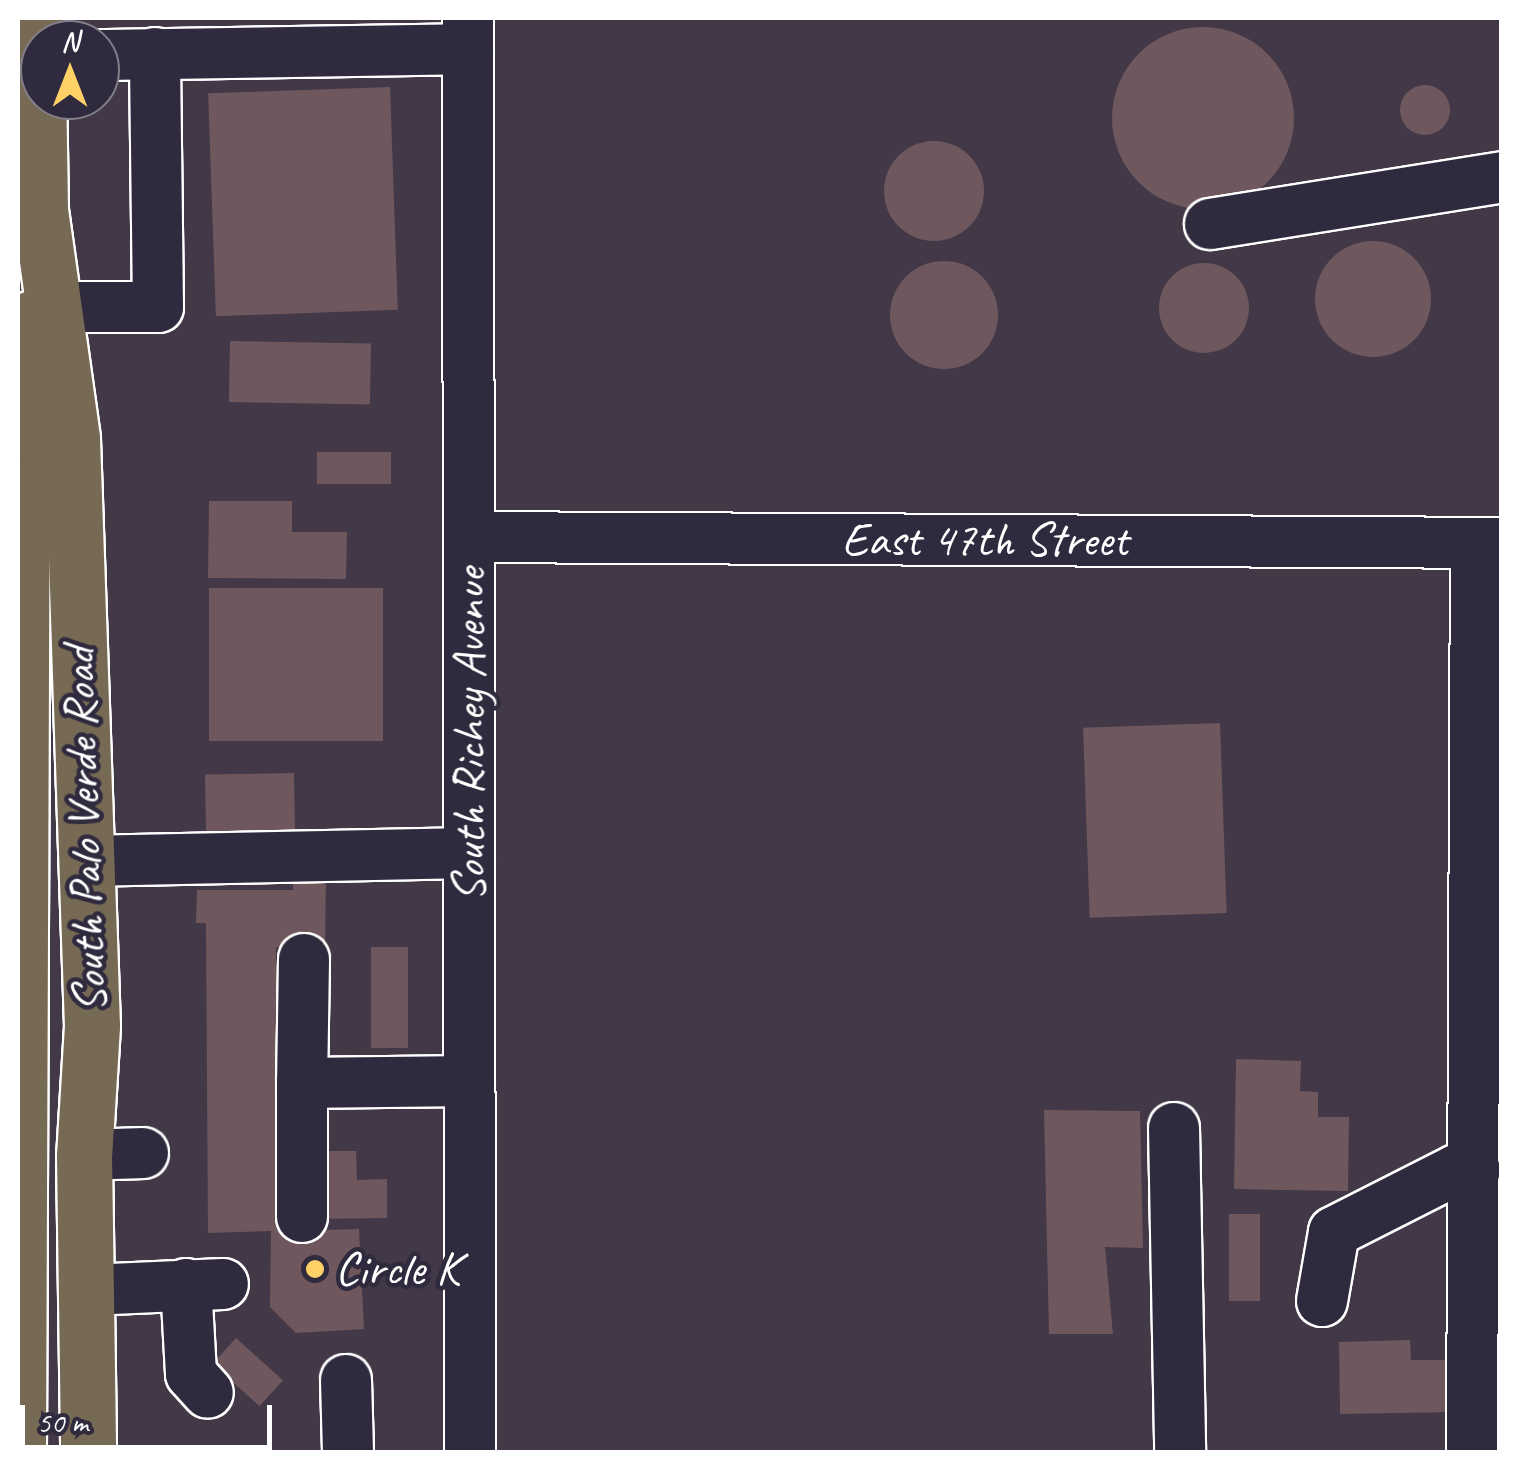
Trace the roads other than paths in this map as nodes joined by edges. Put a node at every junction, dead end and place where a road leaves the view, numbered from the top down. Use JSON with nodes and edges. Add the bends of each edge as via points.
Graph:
{"nodes":[{"id":1,"x":468,"y":34,"type":"edge"},
{"id":2,"x":156,"y":53,"type":"junction"},
{"id":3,"x":120,"y":54,"type":"edge"},
{"id":4,"x":34,"y":120,"type":"edge"},
{"id":5,"x":1502,"y":177,"type":"edge"},
{"id":6,"x":29,"y":210,"type":"edge"},
{"id":7,"x":1210,"y":224,"type":"dead end"},
{"id":8,"x":49,"y":308,"type":"junction"},
{"id":9,"x":468,"y":537,"type":"junction"},
{"id":10,"x":1489,"y":543,"type":"edge"},
{"id":11,"x":19,"y":716,"type":"edge"},
{"id":12,"x":469,"y":853,"type":"junction"},
{"id":13,"x":85,"y":860,"type":"junction"},
{"id":14,"x":19,"y":930,"type":"edge"},
{"id":15,"x":1489,"y":945,"type":"edge"},
{"id":16,"x":304,"y":959,"type":"dead end"},
{"id":17,"x":470,"y":1082,"type":"junction"},
{"id":18,"x":302,"y":1083,"type":"junction"},
{"id":19,"x":1174,"y":1128,"type":"dead end"},
{"id":20,"x":143,"y":1153,"type":"dead end"},
{"id":21,"x":84,"y":1155,"type":"junction"},
{"id":22,"x":1475,"y":1170,"type":"junction"},
{"id":23,"x":18,"y":1217,"type":"edge"},
{"id":24,"x":302,"y":1218,"type":"dead end"},
{"id":25,"x":89,"y":1290,"type":"junction"},
{"id":26,"x":1322,"y":1301,"type":"dead end"},
{"id":27,"x":346,"y":1380,"type":"dead end"},
{"id":28,"x":208,"y":1393,"type":"dead end"},
{"id":29,"x":18,"y":1452,"type":"edge"},
{"id":30,"x":88,"y":1452,"type":"edge"},
{"id":31,"x":348,"y":1452,"type":"edge"},
{"id":32,"x":470,"y":1452,"type":"edge"},
{"id":33,"x":1180,"y":1452,"type":"edge"},
{"id":34,"x":1472,"y":1452,"type":"edge"}],
"edges":[{"from":1,"to":2,"type":"street"},
{"from":1,"to":9,"type":"street","name":"South Richey Avenue"},
{"from":2,"to":3,"type":"street"},
{"from":2,"to":8,"type":"street","via":[[158,308]]},
{"from":4,"to":6,"type":"main road","name":"South Palo Verde Road"},
{"from":5,"to":7,"type":"street"},
{"from":6,"to":8,"type":"main road","name":"South Palo Verde Road"},
{"from":6,"to":11,"type":"main road","name":"South Palo Verde Road"},
{"from":8,"to":13,"type":"main road","name":"South Palo Verde Road","via":[[72,439]]},
{"from":9,"to":10,"type":"street","name":"East 47th Street"},
{"from":9,"to":12,"type":"street","name":"South Richey Avenue"},
{"from":10,"to":15,"type":"street"},
{"from":11,"to":14,"type":"main road","name":"South Palo Verde Road"},
{"from":12,"to":13,"type":"street"},
{"from":12,"to":17,"type":"street","name":"South Richey Avenue"},
{"from":13,"to":21,"type":"main road","name":"South Palo Verde Road","via":[[92,1026]]},
{"from":14,"to":23,"type":"main road","name":"South Palo Verde Road"},
{"from":15,"to":22,"type":"street"},
{"from":16,"to":18,"type":"street"},
{"from":17,"to":18,"type":"street"},
{"from":17,"to":32,"type":"street","name":"South Richey Avenue"},
{"from":18,"to":24,"type":"street"},
{"from":19,"to":33,"type":"street"},
{"from":20,"to":21,"type":"street"},
{"from":21,"to":25,"type":"main road","name":"South Palo Verde Road"},
{"from":22,"to":26,"type":"street","via":[[1456,1170],[1334,1232]]},
{"from":22,"to":34,"type":"street"},
{"from":23,"to":29,"type":"main road","name":"South Palo Verde Road"},
{"from":25,"to":28,"type":"street","via":[[204,1284],[191,1374]]},
{"from":25,"to":30,"type":"main road","name":"South Palo Verde Road"},
{"from":27,"to":31,"type":"street"}]}
